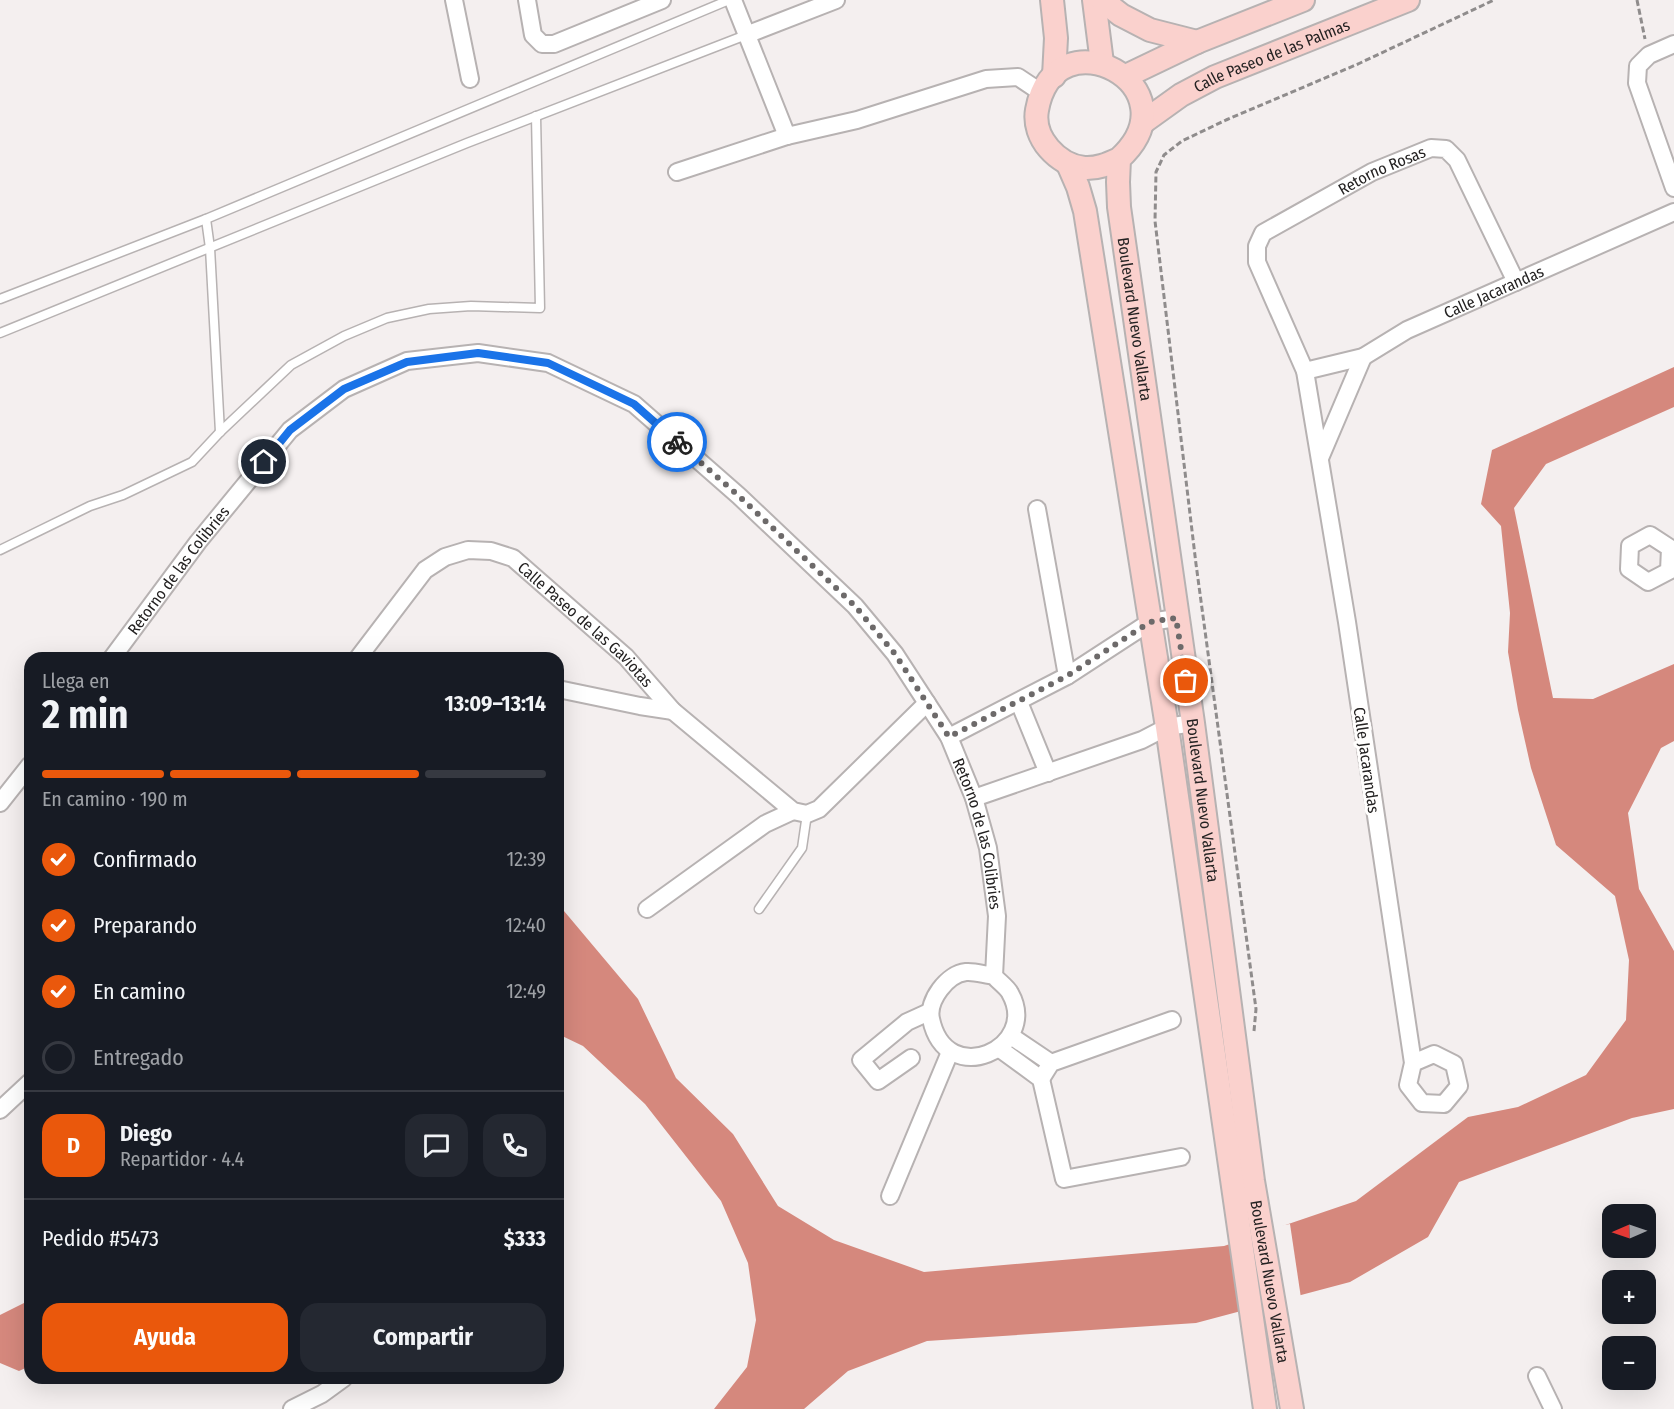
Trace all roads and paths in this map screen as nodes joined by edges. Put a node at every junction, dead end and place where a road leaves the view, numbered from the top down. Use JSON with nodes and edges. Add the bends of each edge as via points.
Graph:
{"nodes":[{"id":1,"x":454,"y":0,"type":"edge"},
{"id":2,"x":527,"y":0,"type":"edge"},
{"id":3,"x":662,"y":0,"type":"edge"},
{"id":4,"x":731,"y":0,"type":"edge"},
{"id":5,"x":836,"y":0,"type":"edge"},
{"id":6,"x":1052,"y":0,"type":"edge"},
{"id":7,"x":1094,"y":0,"type":"edge"},
{"id":8,"x":1102,"y":0,"type":"edge"},
{"id":9,"x":1303,"y":0,"type":"edge"},
{"id":10,"x":1408,"y":0,"type":"edge"},
{"id":11,"x":1494,"y":0,"type":"edge"},
{"id":12,"x":1637,"y":0,"type":"edge"},
{"id":13,"x":746,"y":35,"type":"junction"},
{"id":14,"x":1197,"y":42,"type":"junction"},
{"id":15,"x":1674,"y":44,"type":"edge"},
{"id":16,"x":1648,"y":55,"type":"junction"},
{"id":17,"x":1102,"y":63,"type":"junction"},
{"id":18,"x":1126,"y":76,"type":"junction"},
{"id":19,"x":470,"y":79,"type":"dead end"},
{"id":20,"x":1048,"y":84,"type":"junction"},
{"id":21,"x":536,"y":116,"type":"junction"},
{"id":22,"x":1142,"y":123,"type":"junction"},
{"id":23,"x":787,"y":136,"type":"junction"},
{"id":24,"x":1119,"y":159,"type":"junction"},
{"id":25,"x":1068,"y":164,"type":"junction"},
{"id":26,"x":677,"y":172,"type":"dead end"},
{"id":27,"x":1674,"y":188,"type":"edge"},
{"id":28,"x":1674,"y":212,"type":"edge"},
{"id":29,"x":206,"y":219,"type":"junction"},
{"id":30,"x":210,"y":248,"type":"junction"},
{"id":31,"x":1516,"y":282,"type":"junction"},
{"id":32,"x":0,"y":299,"type":"edge"},
{"id":33,"x":0,"y":333,"type":"edge"},
{"id":34,"x":1364,"y":357,"type":"junction"},
{"id":35,"x":1305,"y":371,"type":"junction"},
{"id":36,"x":220,"y":432,"type":"junction"},
{"id":37,"x":1320,"y":458,"type":"junction"},
{"id":38,"x":1037,"y":509,"type":"dead end"},
{"id":39,"x":0,"y":550,"type":"edge"},
{"id":40,"x":1176,"y":618,"type":"junction"},
{"id":41,"x":1150,"y":622,"type":"junction"},
{"id":42,"x":116,"y":652,"type":"edge"},
{"id":43,"x":363,"y":652,"type":"edge"},
{"id":44,"x":1067,"y":676,"type":"junction"},
{"id":45,"x":564,"y":690,"type":"edge"},
{"id":46,"x":1019,"y":702,"type":"junction"},
{"id":47,"x":927,"y":704,"type":"junction"},
{"id":48,"x":673,"y":711,"type":"junction"},
{"id":49,"x":1193,"y":723,"type":"junction"},
{"id":50,"x":1167,"y":728,"type":"junction"},
{"id":51,"x":949,"y":737,"type":"junction"},
{"id":52,"x":24,"y":773,"type":"edge"},
{"id":53,"x":1048,"y":773,"type":"junction"},
{"id":54,"x":974,"y":798,"type":"junction"},
{"id":55,"x":0,"y":803,"type":"edge"},
{"id":56,"x":800,"y":812,"type":"junction"},
{"id":57,"x":647,"y":909,"type":"dead end"},
{"id":58,"x":759,"y":909,"type":"dead end"},
{"id":59,"x":993,"y":976,"type":"junction"},
{"id":60,"x":929,"y":1012,"type":"junction"},
{"id":61,"x":1172,"y":1020,"type":"dead end"},
{"id":62,"x":1253,"y":1041,"type":"dead end"},
{"id":63,"x":1005,"y":1042,"type":"junction"},
{"id":64,"x":950,"y":1052,"type":"junction"},
{"id":65,"x":911,"y":1058,"type":"dead end"},
{"id":66,"x":1051,"y":1063,"type":"junction"},
{"id":67,"x":1413,"y":1063,"type":"dead end"},
{"id":68,"x":1041,"y":1079,"type":"junction"},
{"id":69,"x":24,"y":1088,"type":"edge"},
{"id":70,"x":0,"y":1110,"type":"edge"},
{"id":71,"x":1181,"y":1157,"type":"dead end"},
{"id":72,"x":1243,"y":1184,"type":"junction"},
{"id":73,"x":890,"y":1196,"type":"dead end"},
{"id":74,"x":1538,"y":1376,"type":"dead end"},
{"id":75,"x":336,"y":1384,"type":"edge"},
{"id":76,"x":292,"y":1409,"type":"edge"},
{"id":77,"x":1265,"y":1409,"type":"edge"},
{"id":78,"x":1292,"y":1409,"type":"edge"},
{"id":79,"x":1553,"y":1409,"type":"edge"}],
"edges":[{"from":1,"to":19,"type":"street"},
{"from":2,"to":3,"type":"street","via":[[533,35],[542,44],[554,44]]},
{"from":4,"to":13,"type":"street"},
{"from":4,"to":29,"type":"lane"},
{"from":5,"to":13,"type":"street"},
{"from":6,"to":20,"type":"main road","name":"Boulevard Nuevo Vallarta","via":[[1056,38]]},
{"from":7,"to":17,"type":"main road"},
{"from":8,"to":14,"type":"main road","via":[[1150,30]]},
{"from":9,"to":14,"type":"main road"},
{"from":10,"to":22,"type":"main road","name":"Calle Paseo de las Palmas","via":[[1215,77]]},
{"from":11,"to":62,"type":"path","via":[[1182,141],[1164,155],[1156,172],[1155,221],[1194,552],[1256,1009]]},
{"from":12,"to":16,"type":"path"},
{"from":13,"to":21,"type":"lane"},
{"from":13,"to":23,"type":"street"},
{"from":14,"to":18,"type":"main road"},
{"from":15,"to":16,"type":"street"},
{"from":16,"to":27,"type":"street","via":[[1638,66],[1637,83]]},
{"from":17,"to":18,"type":"main road"},
{"from":17,"to":20,"type":"main road","via":[[1068,66]]},
{"from":18,"to":22,"type":"main road","via":[[1139,98]]},
{"from":20,"to":23,"type":"street","via":[[1018,77],[986,79],[857,120]]},
{"from":20,"to":25,"type":"main road","name":"Boulevard Nuevo Vallarta","via":[[1036,113],[1040,134],[1051,152]]},
{"from":21,"to":30,"type":"lane"},
{"from":21,"to":36,"type":"lane","via":[[540,308],[471,306],[387,318],[291,365]]},
{"from":22,"to":24,"type":"main road","via":[[1138,137]]},
{"from":23,"to":26,"type":"street"},
{"from":24,"to":25,"type":"main road","via":[[1086,168]]},
{"from":24,"to":40,"type":"main road","name":"Boulevard Nuevo Vallarta","via":[[1119,207]]},
{"from":25,"to":41,"type":"main road","name":"Boulevard Nuevo Vallarta","via":[[1085,211]]},
{"from":28,"to":31,"type":"street","name":"Calle Jacarandas"},
{"from":29,"to":30,"type":"lane"},
{"from":29,"to":32,"type":"lane"},
{"from":30,"to":33,"type":"lane"},
{"from":30,"to":36,"type":"lane"},
{"from":31,"to":34,"type":"street","name":"Calle Jacarandas","via":[[1407,330]]},
{"from":31,"to":35,"type":"street","name":"Retorno Rosas","via":[[1457,160],[1446,149],[1431,148],[1372,172],[1263,233],[1257,246],[1257,262]]},
{"from":34,"to":35,"type":"street","name":"Calle Jacarandas"},
{"from":34,"to":37,"type":"street"},
{"from":35,"to":37,"type":"street","name":"Calle Jacarandas"},
{"from":36,"to":39,"type":"lane","via":[[192,462]]},
{"from":37,"to":67,"type":"street","name":"Calle Jacarandas"},
{"from":38,"to":44,"type":"street"},
{"from":40,"to":41,"type":"street"},
{"from":40,"to":49,"type":"main road","name":"Boulevard Nuevo Vallarta"},
{"from":41,"to":44,"type":"street"},
{"from":41,"to":50,"type":"main road","name":"Boulevard Nuevo Vallarta"},
{"from":42,"to":47,"type":"street","name":"Retorno de las Colibries","via":[[198,542],[290,430],[344,389],[407,362],[478,353],[548,363],[634,404],[855,606],[895,654]]},
{"from":43,"to":48,"type":"street","name":"Calle Paseo de las Gaviotas","via":[[425,570],[445,556],[468,550],[490,551],[513,558],[626,657]]},
{"from":44,"to":46,"type":"street"},
{"from":45,"to":48,"type":"street","name":"Calle Paseo de las Gaviotas"},
{"from":46,"to":51,"type":"street"},
{"from":46,"to":53,"type":"street"},
{"from":47,"to":51,"type":"street","name":"Retorno de las Colibries"},
{"from":47,"to":56,"type":"street","via":[[819,809]]},
{"from":48,"to":56,"type":"street","name":"Calle Paseo de las Gaviotas"},
{"from":49,"to":50,"type":"street"},
{"from":49,"to":72,"type":"main road","name":"Boulevard Nuevo Vallarta"},
{"from":50,"to":53,"type":"street"},
{"from":50,"to":72,"type":"main road","name":"Boulevard Nuevo Vallarta"},
{"from":51,"to":54,"type":"street","name":"Retorno de las Colibries"},
{"from":52,"to":55,"type":"street"},
{"from":53,"to":54,"type":"street"},
{"from":54,"to":59,"type":"street","name":"Retorno de las Colibries","via":[[988,848],[997,916]]},
{"from":56,"to":57,"type":"street","via":[[765,824]]},
{"from":56,"to":58,"type":"lane","via":[[802,848]]},
{"from":59,"to":60,"type":"street","via":[[965,972],[957,976],[940,986]]},
{"from":59,"to":63,"type":"street","via":[[1010,992],[1016,1014]]},
{"from":60,"to":64,"type":"street","via":[[934,1035]]},
{"from":60,"to":65,"type":"street","via":[[907,1022],[861,1060],[878,1081]]},
{"from":61,"to":66,"type":"street"},
{"from":63,"to":64,"type":"street","via":[[975,1058]]},
{"from":63,"to":66,"type":"street"},
{"from":63,"to":68,"type":"street"},
{"from":64,"to":73,"type":"street"},
{"from":66,"to":68,"type":"street"},
{"from":68,"to":71,"type":"street","via":[[1064,1179]]},
{"from":69,"to":70,"type":"street"},
{"from":72,"to":77,"type":"main road","name":"Boulevard Nuevo Vallarta","via":[[1255,1340]]},
{"from":72,"to":78,"type":"main road","name":"Boulevard Nuevo Vallarta"},
{"from":74,"to":79,"type":"street"},
{"from":75,"to":76,"type":"street"}]}
